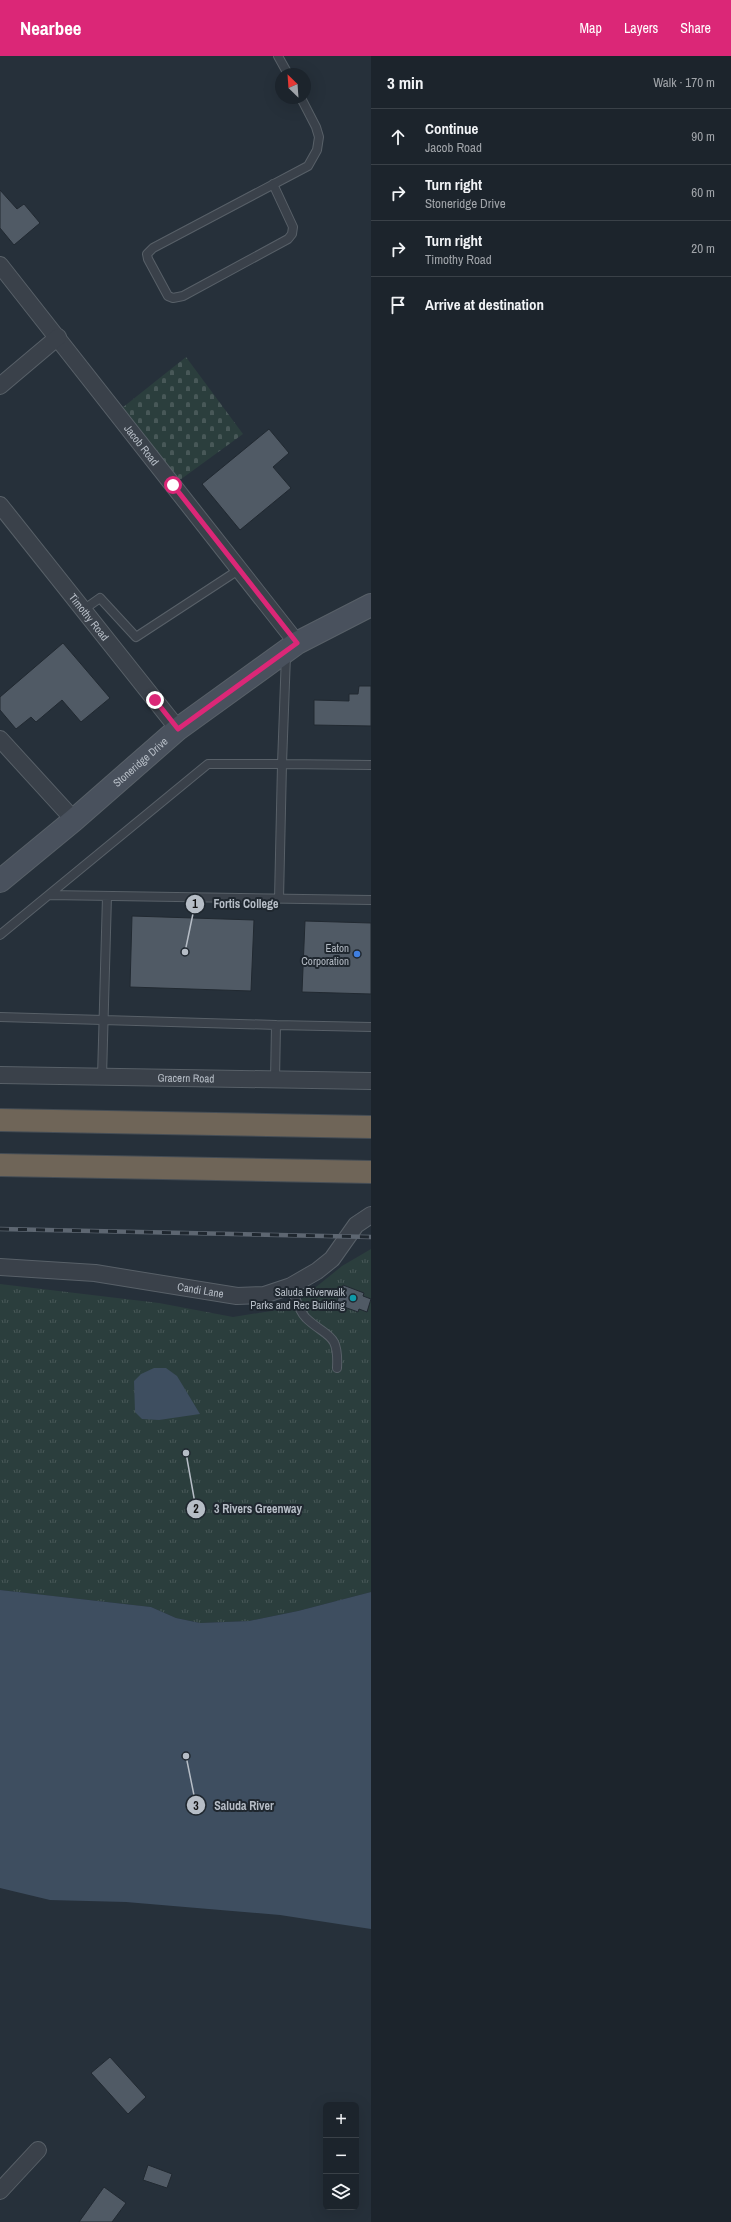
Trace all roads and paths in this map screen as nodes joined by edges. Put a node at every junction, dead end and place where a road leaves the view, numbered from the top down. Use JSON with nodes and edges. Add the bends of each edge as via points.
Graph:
{"nodes":[{"id":1,"x":278,"y":56,"type":"edge"},
{"id":2,"x":285,"y":68,"type":"edge"},
{"id":3,"x":304,"y":104,"type":"edge"},
{"id":4,"x":273,"y":184,"type":"junction"},
{"id":5,"x":0,"y":265,"type":"edge"},
{"id":6,"x":58,"y":337,"type":"junction"},
{"id":7,"x":0,"y":386,"type":"edge"},
{"id":8,"x":0,"y":505,"type":"edge"},
{"id":9,"x":240,"y":570,"type":"junction"},
{"id":10,"x":371,"y":605,"type":"edge"},
{"id":11,"x":83,"y":610,"type":"junction"},
{"id":12,"x":292,"y":647,"type":"junction"},
{"id":13,"x":178,"y":729,"type":"junction"},
{"id":14,"x":0,"y":738,"type":"edge"},
{"id":15,"x":282,"y":764,"type":"junction"},
{"id":16,"x":371,"y":765,"type":"edge"},
{"id":17,"x":74,"y":820,"type":"junction"},
{"id":18,"x":0,"y":881,"type":"edge"},
{"id":19,"x":49,"y":895,"type":"junction"},
{"id":20,"x":107,"y":896,"type":"junction"},
{"id":21,"x":279,"y":899,"type":"junction"},
{"id":22,"x":371,"y":900,"type":"edge"},
{"id":23,"x":0,"y":935,"type":"edge"},
{"id":24,"x":0,"y":1017,"type":"edge"},
{"id":25,"x":103,"y":1020,"type":"junction"},
{"id":26,"x":276,"y":1025,"type":"junction"},
{"id":27,"x":371,"y":1027,"type":"edge"},
{"id":28,"x":0,"y":1075,"type":"edge"},
{"id":29,"x":102,"y":1077,"type":"junction"},
{"id":30,"x":275,"y":1080,"type":"junction"},
{"id":31,"x":371,"y":1081,"type":"edge"},
{"id":32,"x":0,"y":1120,"type":"edge"},
{"id":33,"x":371,"y":1127,"type":"edge"},
{"id":34,"x":0,"y":1165,"type":"edge"},
{"id":35,"x":371,"y":1172,"type":"edge"},
{"id":36,"x":371,"y":1215,"type":"edge"},
{"id":37,"x":0,"y":1266,"type":"edge"},
{"id":38,"x":291,"y":1286,"type":"junction"},
{"id":39,"x":337,"y":1368,"type":"dead end"},
{"id":40,"x":38,"y":2150,"type":"dead end"},
{"id":41,"x":0,"y":2191,"type":"edge"}],
"edges":[{"from":1,"to":2,"type":"lane"},
{"from":3,"to":4,"type":"lane","via":[[319,137],[317,150],[308,166]]},
{"from":4,"to":4,"type":"lane","via":[[152,248],[147,254],[148,259],[168,296],[183,296],[288,239],[293,227]]},
{"from":5,"to":6,"type":"street","name":"Jacob Road"},
{"from":6,"to":7,"type":"street"},
{"from":6,"to":9,"type":"street","name":"Jacob Road"},
{"from":8,"to":11,"type":"street","name":"Timothy Road"},
{"from":9,"to":11,"type":"lane","via":[[136,638],[100,598]]},
{"from":9,"to":12,"type":"street","name":"Jacob Road"},
{"from":10,"to":12,"type":"street","name":"Stoneridge Drive"},
{"from":11,"to":13,"type":"street","name":"Timothy Road"},
{"from":12,"to":13,"type":"street","name":"Stoneridge Drive"},
{"from":12,"to":15,"type":"lane"},
{"from":13,"to":17,"type":"street","name":"Stoneridge Drive"},
{"from":14,"to":17,"type":"street"},
{"from":15,"to":16,"type":"lane"},
{"from":15,"to":19,"type":"lane","via":[[208,764]]},
{"from":15,"to":21,"type":"lane"},
{"from":17,"to":18,"type":"street","name":"Stoneridge Drive"},
{"from":19,"to":20,"type":"lane"},
{"from":19,"to":23,"type":"lane"},
{"from":20,"to":21,"type":"lane"},
{"from":20,"to":25,"type":"lane"},
{"from":21,"to":22,"type":"lane"},
{"from":24,"to":25,"type":"lane"},
{"from":25,"to":26,"type":"lane"},
{"from":25,"to":29,"type":"lane"},
{"from":26,"to":27,"type":"lane"},
{"from":26,"to":30,"type":"lane"},
{"from":28,"to":29,"type":"street","name":"Gracern Road"},
{"from":29,"to":30,"type":"street","name":"Gracern Road"},
{"from":30,"to":31,"type":"street","name":"Gracern Road"},
{"from":32,"to":33,"type":"highway"},
{"from":34,"to":35,"type":"highway"},
{"from":36,"to":38,"type":"street","name":"Candi Lane","via":[[356,1225],[326,1264]]},
{"from":37,"to":38,"type":"street","name":"Candi Lane","via":[[95,1273],[237,1296],[264,1295]]},
{"from":38,"to":39,"type":"lane","via":[[306,1317],[334,1342],[337,1349]]},
{"from":40,"to":41,"type":"street"}]}
